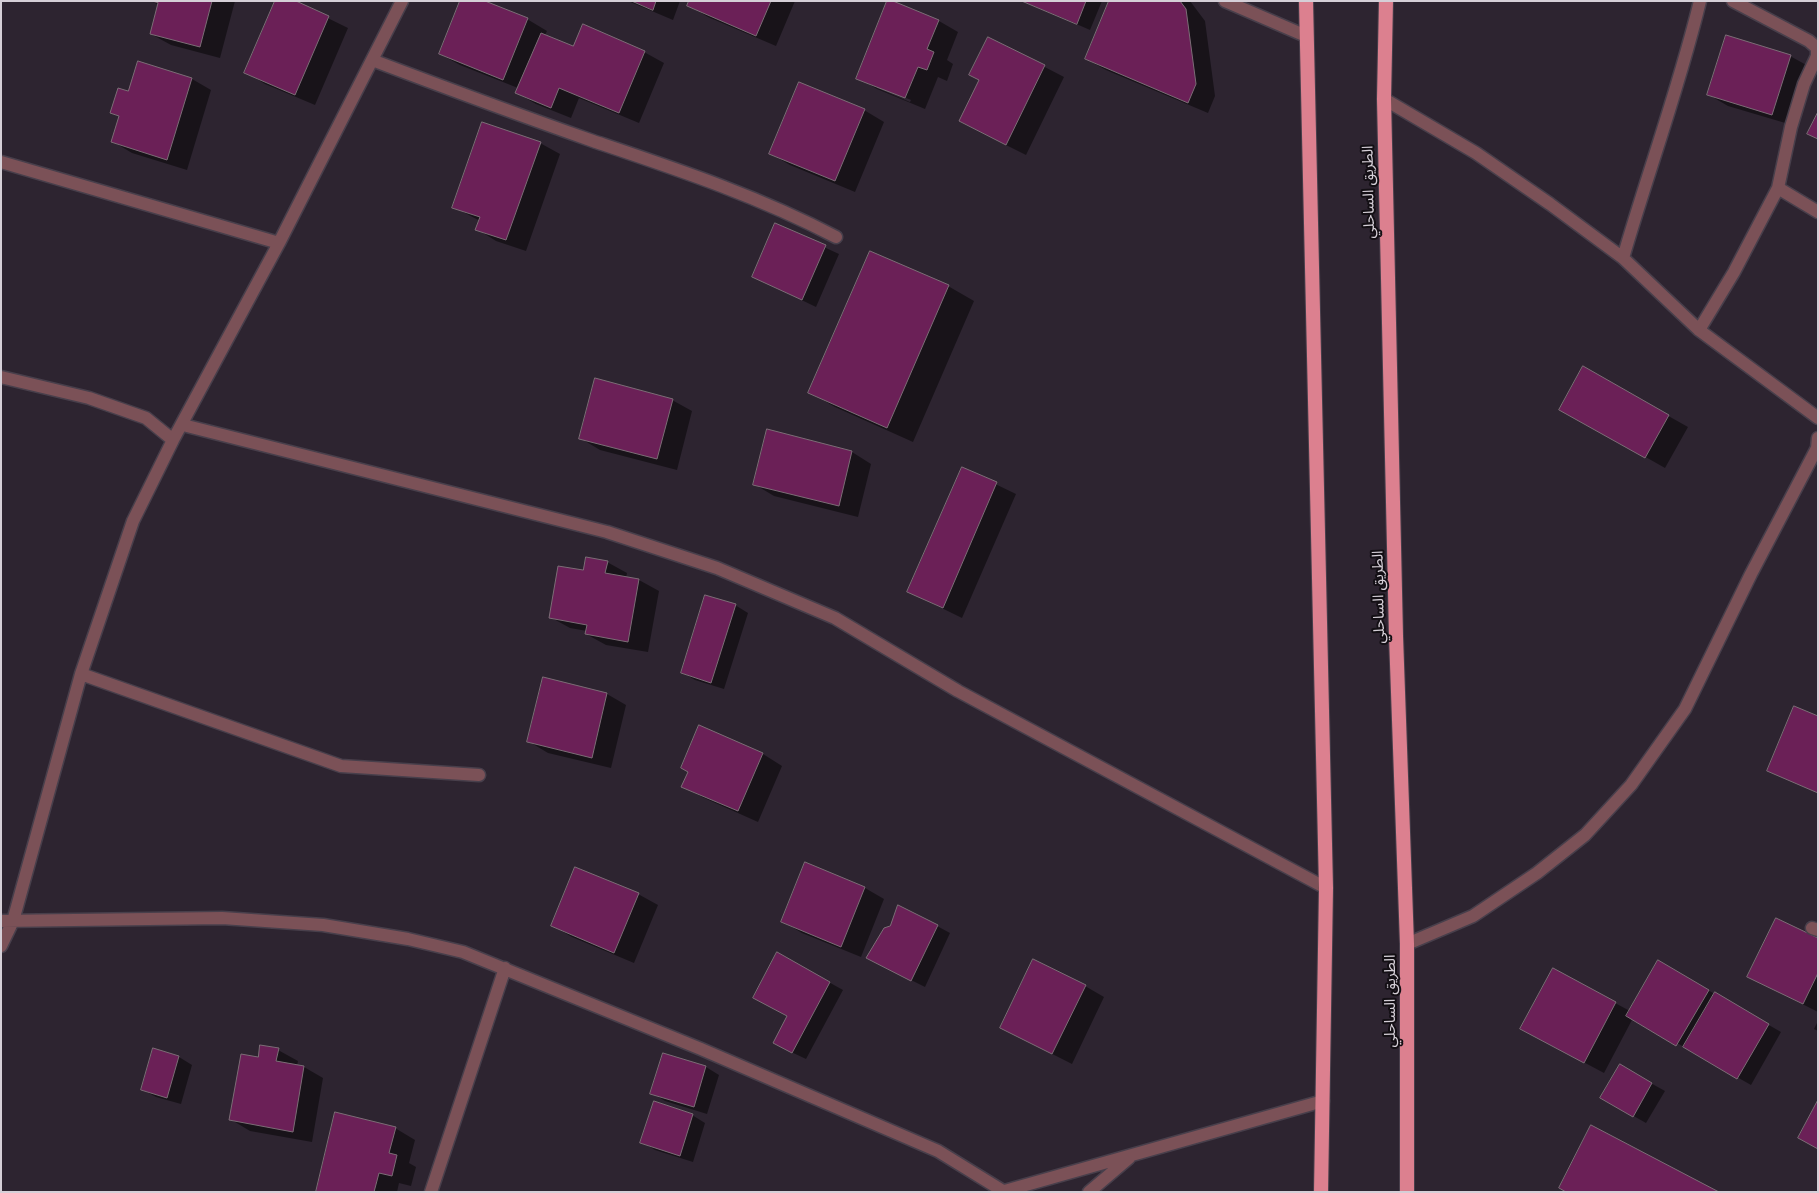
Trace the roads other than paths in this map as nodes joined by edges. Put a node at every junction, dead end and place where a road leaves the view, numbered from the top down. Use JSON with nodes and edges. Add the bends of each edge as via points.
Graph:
{"nodes":[{"id":1,"x":402,"y":1,"type":"edge"},
{"id":2,"x":1225,"y":1,"type":"edge"},
{"id":3,"x":1306,"y":1,"type":"edge"},
{"id":4,"x":1386,"y":1,"type":"edge"},
{"id":5,"x":1700,"y":1,"type":"edge"},
{"id":6,"x":1733,"y":1,"type":"edge"},
{"id":7,"x":1306,"y":36,"type":"junction"},
{"id":8,"x":372,"y":60,"type":"junction"},
{"id":9,"x":1384,"y":99,"type":"junction"},
{"id":10,"x":1,"y":162,"type":"edge"},
{"id":11,"x":1778,"y":188,"type":"junction"},
{"id":12,"x":1818,"y":212,"type":"edge"},
{"id":13,"x":836,"y":237,"type":"dead end"},
{"id":14,"x":279,"y":243,"type":"junction"},
{"id":15,"x":1623,"y":258,"type":"junction"},
{"id":16,"x":1698,"y":330,"type":"junction"},
{"id":17,"x":1,"y":377,"type":"edge"},
{"id":18,"x":1818,"y":418,"type":"edge"},
{"id":19,"x":183,"y":425,"type":"junction"},
{"id":20,"x":1818,"y":438,"type":"edge"},
{"id":21,"x":173,"y":440,"type":"junction"},
{"id":22,"x":1806,"y":472,"type":"junction"},
{"id":23,"x":1818,"y":477,"type":"edge"},
{"id":24,"x":81,"y":674,"type":"junction"},
{"id":25,"x":479,"y":775,"type":"dead end"},
{"id":26,"x":1326,"y":888,"type":"junction"},
{"id":27,"x":7,"y":921,"type":"edge"},
{"id":28,"x":1407,"y":944,"type":"junction"},
{"id":29,"x":1,"y":946,"type":"edge"},
{"id":30,"x":505,"y":968,"type":"junction"},
{"id":31,"x":1323,"y":1101,"type":"junction"},
{"id":32,"x":1132,"y":1156,"type":"junction"},
{"id":33,"x":1002,"y":1191,"type":"edge"},
{"id":34,"x":432,"y":1192,"type":"edge"},
{"id":35,"x":1089,"y":1192,"type":"edge"},
{"id":36,"x":1321,"y":1192,"type":"edge"},
{"id":37,"x":1407,"y":1192,"type":"edge"}],
"edges":[{"from":1,"to":8,"type":"street"},
{"from":2,"to":7,"type":"street"},
{"from":3,"to":7,"type":"highway"},
{"from":4,"to":9,"type":"highway","name":"الطريق الساحلي"},
{"from":5,"to":15,"type":"street","via":[[1687,55]]},
{"from":6,"to":11,"type":"street","via":[[1817,48],[1817,56],[1804,84],[1791,127]]},
{"from":7,"to":26,"type":"highway"},
{"from":8,"to":13,"type":"street","via":[[480,102],[707,179]]},
{"from":8,"to":14,"type":"street"},
{"from":9,"to":15,"type":"street","via":[[1476,153]]},
{"from":9,"to":28,"type":"highway","name":"الطريق الساحلي","via":[[1396,636]]},
{"from":10,"to":14,"type":"street"},
{"from":11,"to":12,"type":"street"},
{"from":11,"to":16,"type":"street","via":[[1734,272]]},
{"from":14,"to":19,"type":"street"},
{"from":15,"to":16,"type":"street"},
{"from":16,"to":18,"type":"street"},
{"from":17,"to":21,"type":"street","via":[[89,398],[146,418]]},
{"from":19,"to":21,"type":"street"},
{"from":19,"to":26,"type":"street","via":[[607,532],[718,568],[835,618],[958,691]]},
{"from":20,"to":22,"type":"street"},
{"from":21,"to":24,"type":"street","via":[[133,521]]},
{"from":22,"to":23,"type":"street"},
{"from":22,"to":28,"type":"street","via":[[1751,574],[1686,709],[1631,785],[1585,836],[1537,873],[1473,916]]},
{"from":24,"to":25,"type":"street","via":[[341,766]]},
{"from":24,"to":27,"type":"street"},
{"from":26,"to":31,"type":"highway"},
{"from":27,"to":29,"type":"street"},
{"from":27,"to":30,"type":"street","via":[[222,918],[323,925],[417,941],[463,952]]},
{"from":28,"to":37,"type":"highway","name":"الطريق الساحلي"},
{"from":30,"to":33,"type":"street","via":[[938,1151]]},
{"from":30,"to":34,"type":"street"},
{"from":31,"to":32,"type":"street"},
{"from":31,"to":36,"type":"highway"},
{"from":32,"to":33,"type":"street"},
{"from":32,"to":35,"type":"street"}]}
